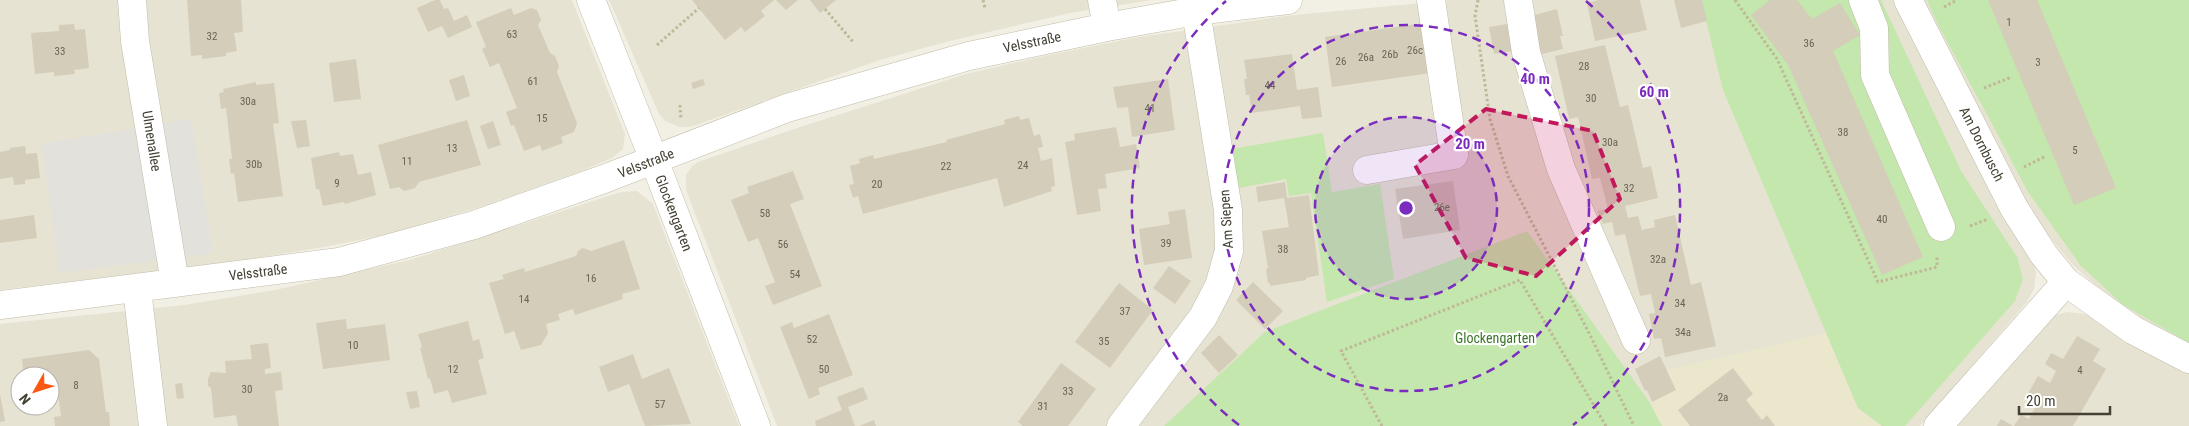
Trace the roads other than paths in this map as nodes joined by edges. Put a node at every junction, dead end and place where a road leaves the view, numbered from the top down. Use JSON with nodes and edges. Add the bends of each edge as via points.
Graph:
{"nodes":[{"id":1,"x":132,"y":0,"type":"edge"},
{"id":2,"x":591,"y":0,"type":"edge"},
{"id":3,"x":1102,"y":0,"type":"edge"},
{"id":4,"x":1288,"y":0,"type":"edge"},
{"id":5,"x":1431,"y":0,"type":"edge"},
{"id":6,"x":1518,"y":0,"type":"edge"},
{"id":7,"x":1863,"y":0,"type":"edge"},
{"id":8,"x":1908,"y":0,"type":"edge"},
{"id":9,"x":1196,"y":11,"type":"junction"},
{"id":10,"x":1106,"y":27,"type":"junction"},
{"id":11,"x":654,"y":160,"type":"junction"},
{"id":12,"x":1367,"y":170,"type":"dead end"},
{"id":13,"x":1939,"y":238,"type":"road end"},
{"id":14,"x":175,"y":282,"type":"junction"},
{"id":15,"x":2066,"y":282,"type":"junction"},
{"id":16,"x":137,"y":289,"type":"junction"},
{"id":17,"x":0,"y":305,"type":"edge"},
{"id":18,"x":1636,"y":340,"type":"dead end"},
{"id":19,"x":2189,"y":359,"type":"edge"},
{"id":20,"x":153,"y":426,"type":"edge"},
{"id":21,"x":756,"y":426,"type":"edge"},
{"id":22,"x":1121,"y":426,"type":"edge"},
{"id":23,"x":1938,"y":426,"type":"edge"}],
"edges":[{"from":1,"to":14,"type":"street","name":"Ulmenallee","via":[[135,41]]},
{"from":2,"to":11,"type":"street","name":"Glockengarten"},
{"from":3,"to":10,"type":"street"},
{"from":4,"to":9,"type":"street","name":"Velsstraße"},
{"from":5,"to":12,"type":"street","via":[[1454,155]]},
{"from":6,"to":18,"type":"street","via":[[1526,52],[1561,169]]},
{"from":7,"to":13,"type":"street","via":[[1874,28],[1875,75]]},
{"from":8,"to":15,"type":"street","name":"Am Dornbusch","via":[[2014,208]]},
{"from":9,"to":10,"type":"street","name":"Velsstraße"},
{"from":9,"to":22,"type":"street","name":"Am Siepen","via":[[1228,210],[1229,251],[1219,286],[1203,318]]},
{"from":10,"to":11,"type":"street","name":"Velsstraße","via":[[969,56],[787,108]]},
{"from":11,"to":14,"type":"street","name":"Velsstraße","via":[[474,225],[339,262]]},
{"from":11,"to":21,"type":"street","name":"Glockengarten"},
{"from":14,"to":16,"type":"street","name":"Velsstraße"},
{"from":15,"to":19,"type":"street","name":"Am Dornbusch","via":[[2133,330]]},
{"from":15,"to":23,"type":"street"},
{"from":16,"to":17,"type":"street","name":"Velsstraße"},
{"from":16,"to":20,"type":"street"}]}
